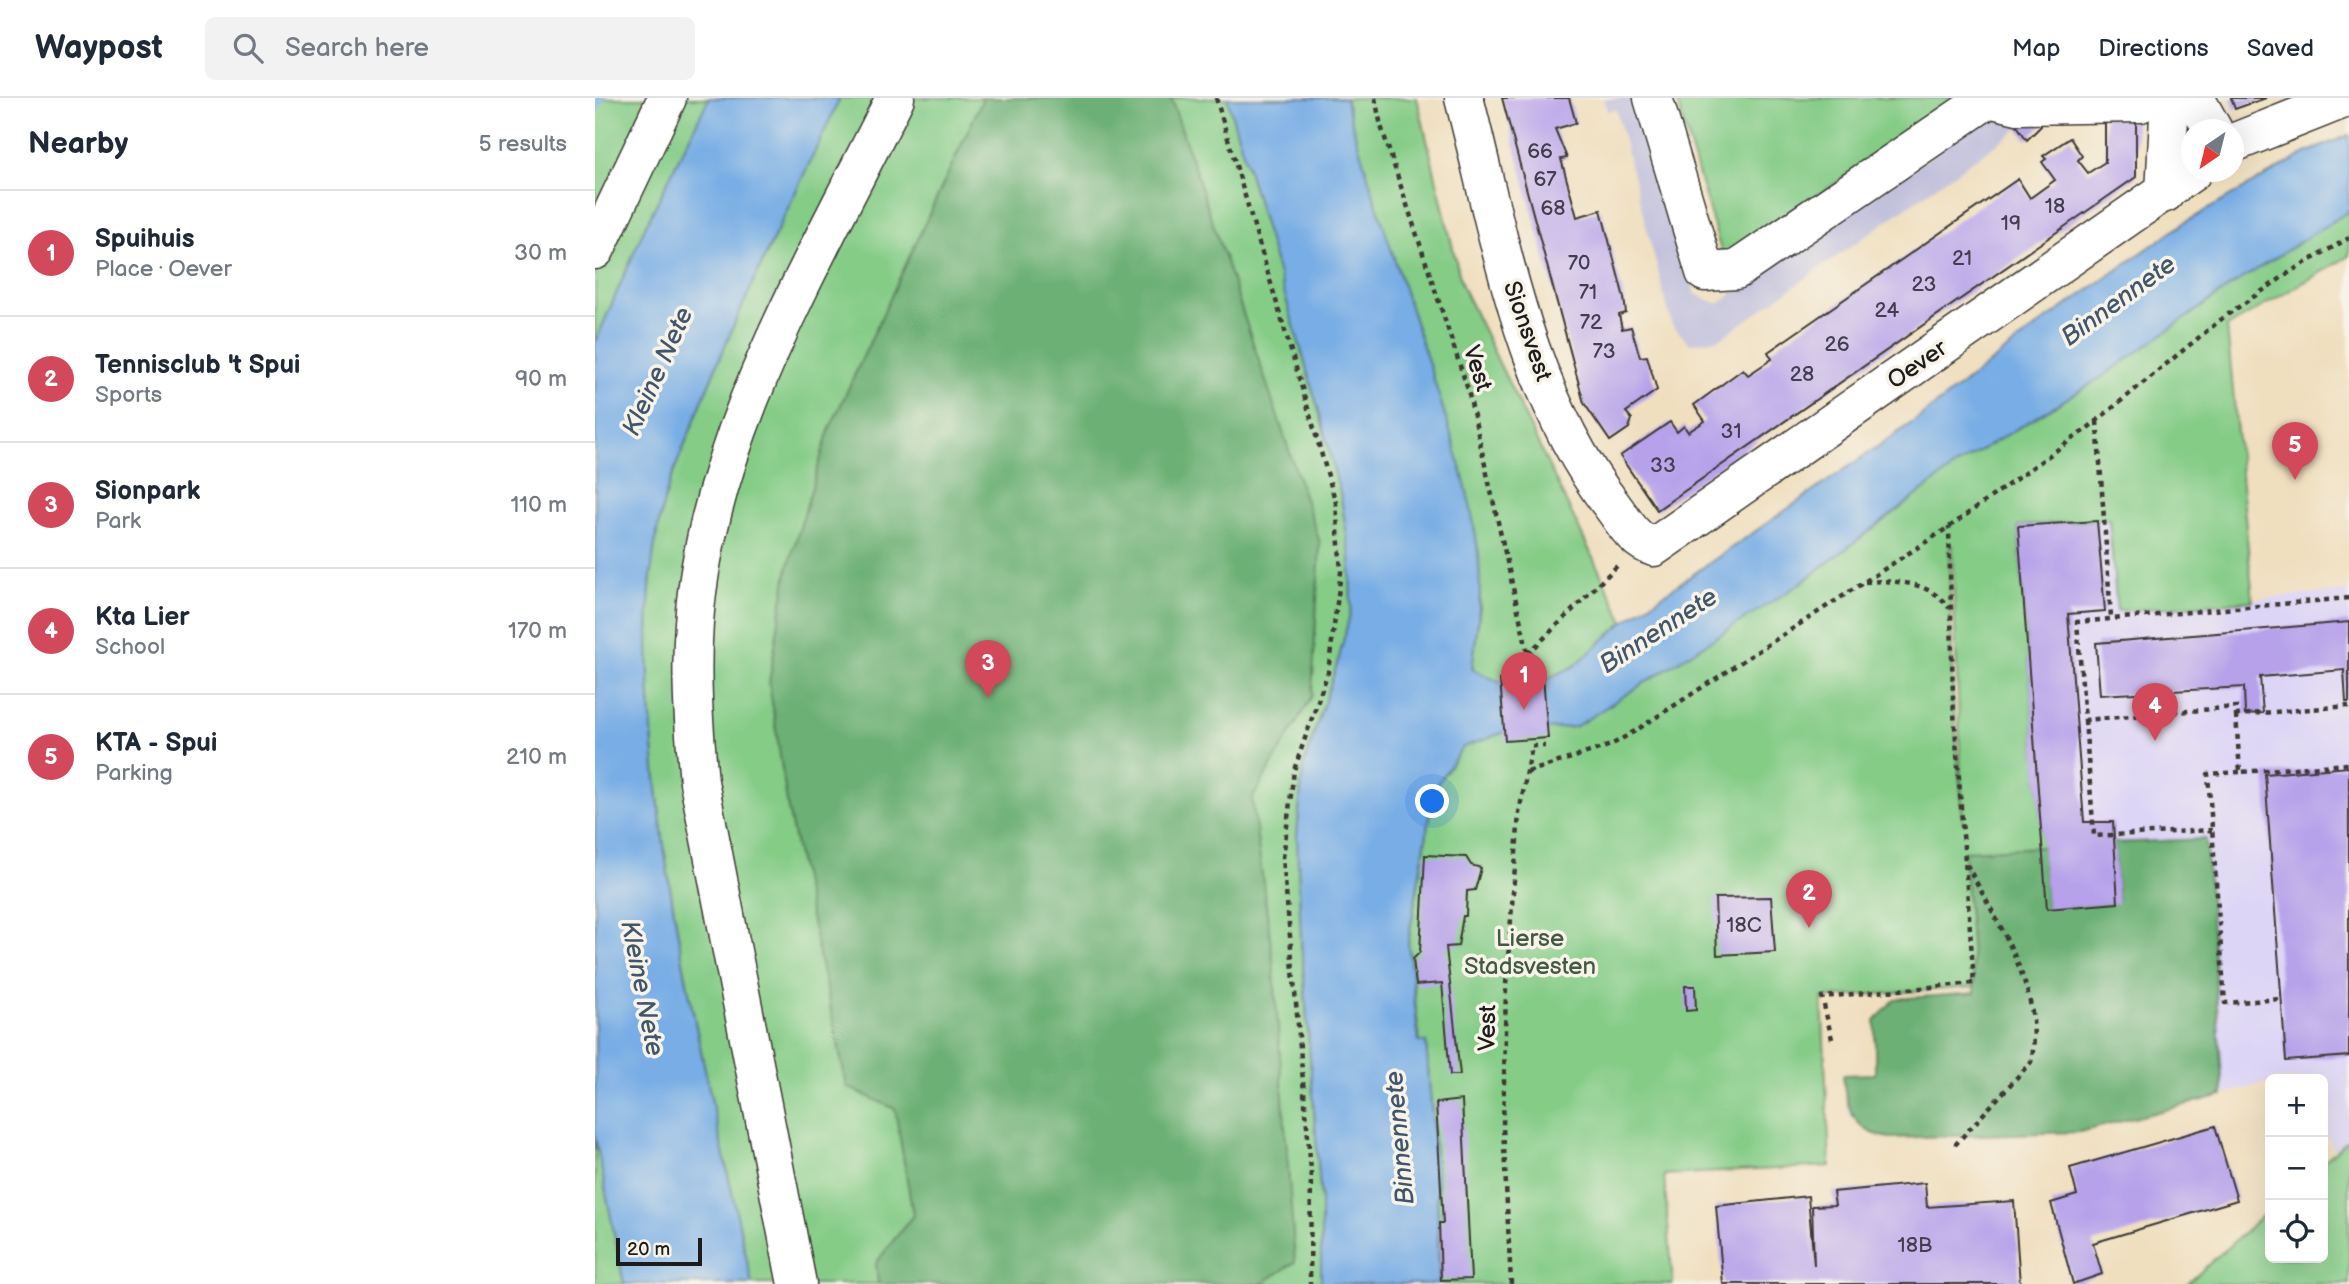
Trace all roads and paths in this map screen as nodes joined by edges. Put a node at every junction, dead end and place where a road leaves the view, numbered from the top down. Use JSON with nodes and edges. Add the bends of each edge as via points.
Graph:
{"nodes":[{"id":1,"x":667,"y":98,"type":"edge"},
{"id":2,"x":895,"y":98,"type":"edge"},
{"id":3,"x":1216,"y":98,"type":"edge"},
{"id":4,"x":1375,"y":98,"type":"edge"},
{"id":5,"x":1464,"y":98,"type":"edge"},
{"id":6,"x":1653,"y":98,"type":"edge"},
{"id":7,"x":2145,"y":98,"type":"edge"},
{"id":8,"x":2170,"y":98,"type":"edge"},
{"id":9,"x":2195,"y":98,"type":"edge"},
{"id":10,"x":2346,"y":98,"type":"edge"},
{"id":11,"x":2207,"y":119,"type":"edge"},
{"id":12,"x":2244,"y":139,"type":"edge"},
{"id":13,"x":2178,"y":182,"type":"edge"},
{"id":14,"x":2349,"y":238,"type":"edge"},
{"id":15,"x":595,"y":250,"type":"edge"},
{"id":16,"x":2097,"y":421,"type":"junction"},
{"id":17,"x":1949,"y":527,"type":"junction"},
{"id":18,"x":1640,"y":543,"type":"junction"},
{"id":19,"x":1865,"y":582,"type":"junction"},
{"id":20,"x":2349,"y":598,"type":"edge"},
{"id":21,"x":1950,"y":608,"type":"junction"},
{"id":22,"x":2111,"y":617,"type":"junction"},
{"id":23,"x":2349,"y":706,"type":"edge"},
{"id":24,"x":2236,"y":715,"type":"junction"},
{"id":25,"x":2085,"y":720,"type":"junction"},
{"id":26,"x":1545,"y":746,"type":"dead end"},
{"id":27,"x":2349,"y":764,"type":"edge"},
{"id":28,"x":1528,"y":772,"type":"junction"},
{"id":29,"x":2240,"y":772,"type":"junction"},
{"id":30,"x":2212,"y":830,"type":"junction"},
{"id":31,"x":1965,"y":861,"type":"junction"},
{"id":32,"x":2282,"y":999,"type":"dead end"},
{"id":33,"x":1832,"y":1039,"type":"dead end"},
{"id":34,"x":1955,"y":1145,"type":"dead end"},
{"id":35,"x":797,"y":1284,"type":"edge"},
{"id":36,"x":1310,"y":1284,"type":"edge"},
{"id":37,"x":1511,"y":1284,"type":"edge"}],
"edges":[{"from":1,"to":15,"type":"street"},
{"from":2,"to":35,"type":"street","via":[[772,347],[733,439],[700,574],[694,623],[692,705],[699,782]]},
{"from":3,"to":36,"type":"path","via":[[1336,503],[1341,572],[1328,672],[1294,770],[1283,858],[1311,1170]]},
{"from":4,"to":18,"type":"path","name":"Vest","via":[[1468,390],[1528,654]]},
{"from":5,"to":18,"type":"street","name":"Sionsvest","via":[[1517,309],[1563,431],[1597,487]]},
{"from":6,"to":7,"type":"street","via":[[1705,272],[1736,270],[1989,98],[2018,105],[2140,103]]},
{"from":8,"to":13,"type":"street"},
{"from":9,"to":11,"type":"street"},
{"from":10,"to":12,"type":"street"},
{"from":13,"to":18,"type":"street","name":"Oever","via":[[1654,547]]},
{"from":14,"to":16,"type":"path","via":[[2224,317]]},
{"from":16,"to":17,"type":"path"},
{"from":16,"to":22,"type":"path"},
{"from":17,"to":19,"type":"path"},
{"from":17,"to":21,"type":"path"},
{"from":19,"to":21,"type":"path","via":[[1919,585]]},
{"from":19,"to":28,"type":"path","via":[[1635,732],[1611,745]]},
{"from":20,"to":22,"type":"path"},
{"from":21,"to":31,"type":"path"},
{"from":22,"to":25,"type":"path","via":[[2077,622]]},
{"from":23,"to":24,"type":"path"},
{"from":24,"to":25,"type":"path","via":[[2236,706]]},
{"from":24,"to":29,"type":"path"},
{"from":25,"to":30,"type":"path","via":[[2094,836]]},
{"from":26,"to":28,"type":"path","name":"Vest","via":[[1532,746]]},
{"from":27,"to":29,"type":"path"},
{"from":28,"to":37,"type":"path","name":"Vest","via":[[1518,813],[1506,985],[1503,1127]]},
{"from":29,"to":30,"type":"path","via":[[2208,774]]},
{"from":30,"to":32,"type":"path","via":[[2225,1003]]},
{"from":31,"to":33,"type":"path","via":[[1974,983],[1822,998]]},
{"from":31,"to":34,"type":"path","via":[[2027,990],[2033,1050],[2031,1062]]}]}
